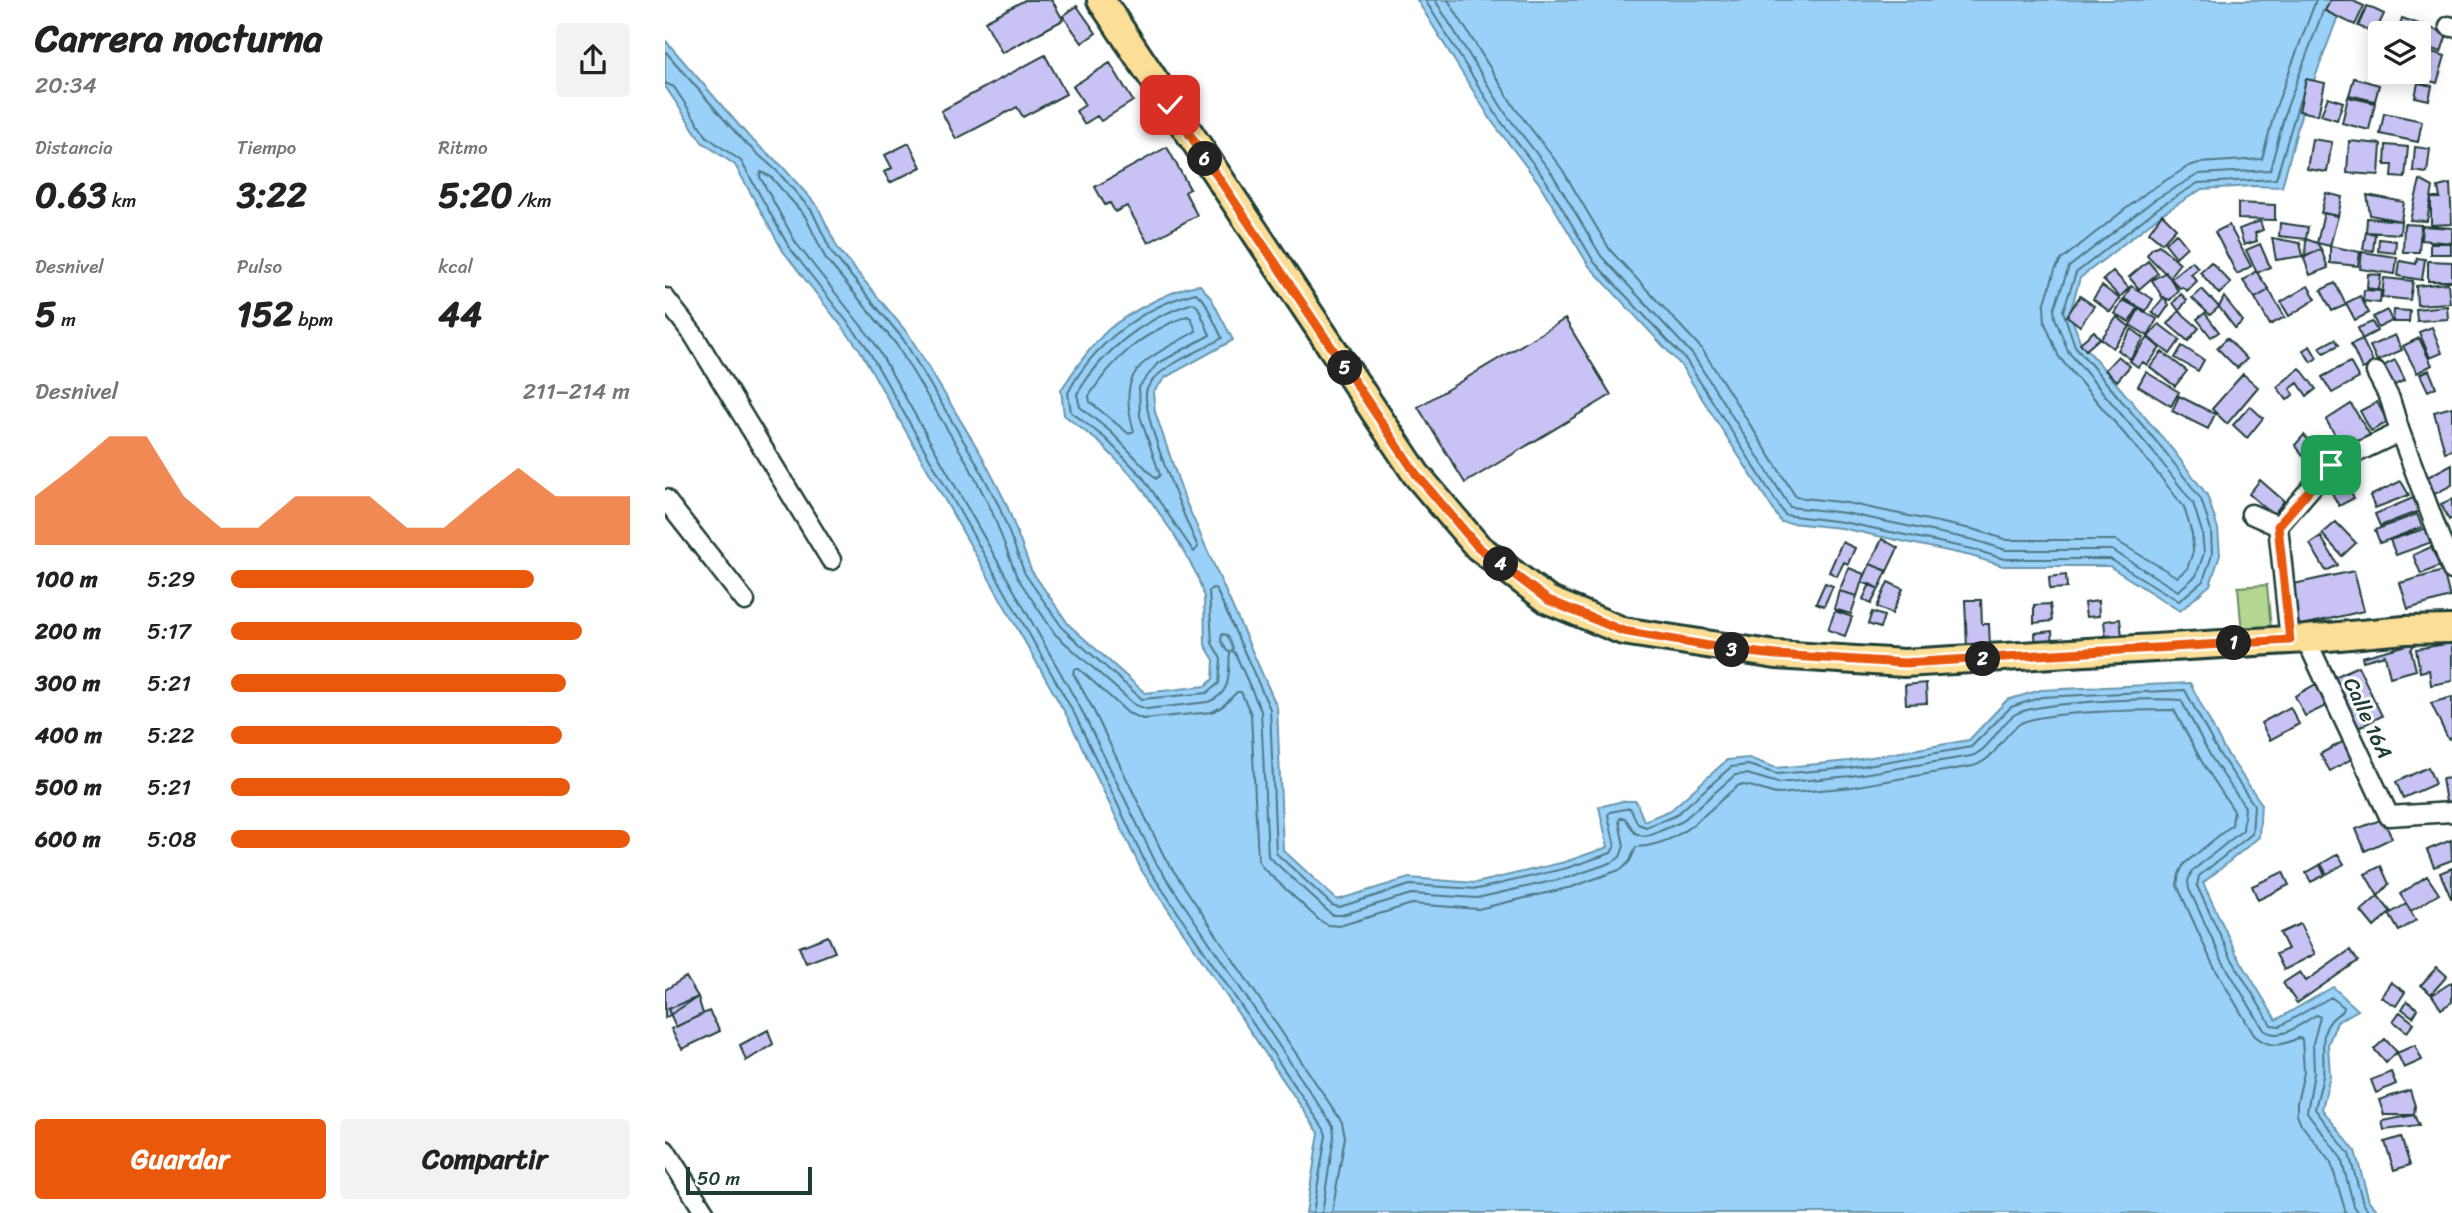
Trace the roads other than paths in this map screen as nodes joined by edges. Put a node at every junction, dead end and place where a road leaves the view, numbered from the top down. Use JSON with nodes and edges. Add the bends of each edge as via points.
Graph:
{"nodes":[{"id":1,"x":1101,"y":0,"type":"edge"},
{"id":2,"x":665,"y":298,"type":"edge"},
{"id":3,"x":2376,"y":372,"type":"dead end"},
{"id":4,"x":2400,"y":432,"type":"junction"},
{"id":5,"x":665,"y":499,"type":"edge"},
{"id":6,"x":2251,"y":514,"type":"dead end"},
{"id":7,"x":2278,"y":526,"type":"junction"},
{"id":8,"x":831,"y":560,"type":"dead end"},
{"id":9,"x":2452,"y":570,"type":"edge"},
{"id":10,"x":745,"y":601,"type":"dead end"},
{"id":11,"x":2452,"y":629,"type":"edge"},
{"id":12,"x":2292,"y":639,"type":"junction"},
{"id":13,"x":2452,"y":812,"type":"edge"},
{"id":14,"x":665,"y":1150,"type":"edge"},
{"id":15,"x":705,"y":1213,"type":"edge"}],
"edges":[{"from":1,"to":12,"type":"main road","via":[[1416,474],[1478,547],[1548,600],[1623,631],[1732,650],[1904,663]]},
{"from":2,"to":8,"type":"street","via":[[693,334]]},
{"from":3,"to":4,"type":"street"},
{"from":4,"to":7,"type":"street","via":[[2331,465]]},
{"from":4,"to":9,"type":"street"},
{"from":5,"to":10,"type":"street"},
{"from":6,"to":7,"type":"street"},
{"from":7,"to":12,"type":"street","name":"Calle 16A"},
{"from":11,"to":12,"type":"main road"},
{"from":12,"to":13,"type":"street","name":"Calle 16A","via":[[2389,816]]},
{"from":14,"to":15,"type":"street"}]}
